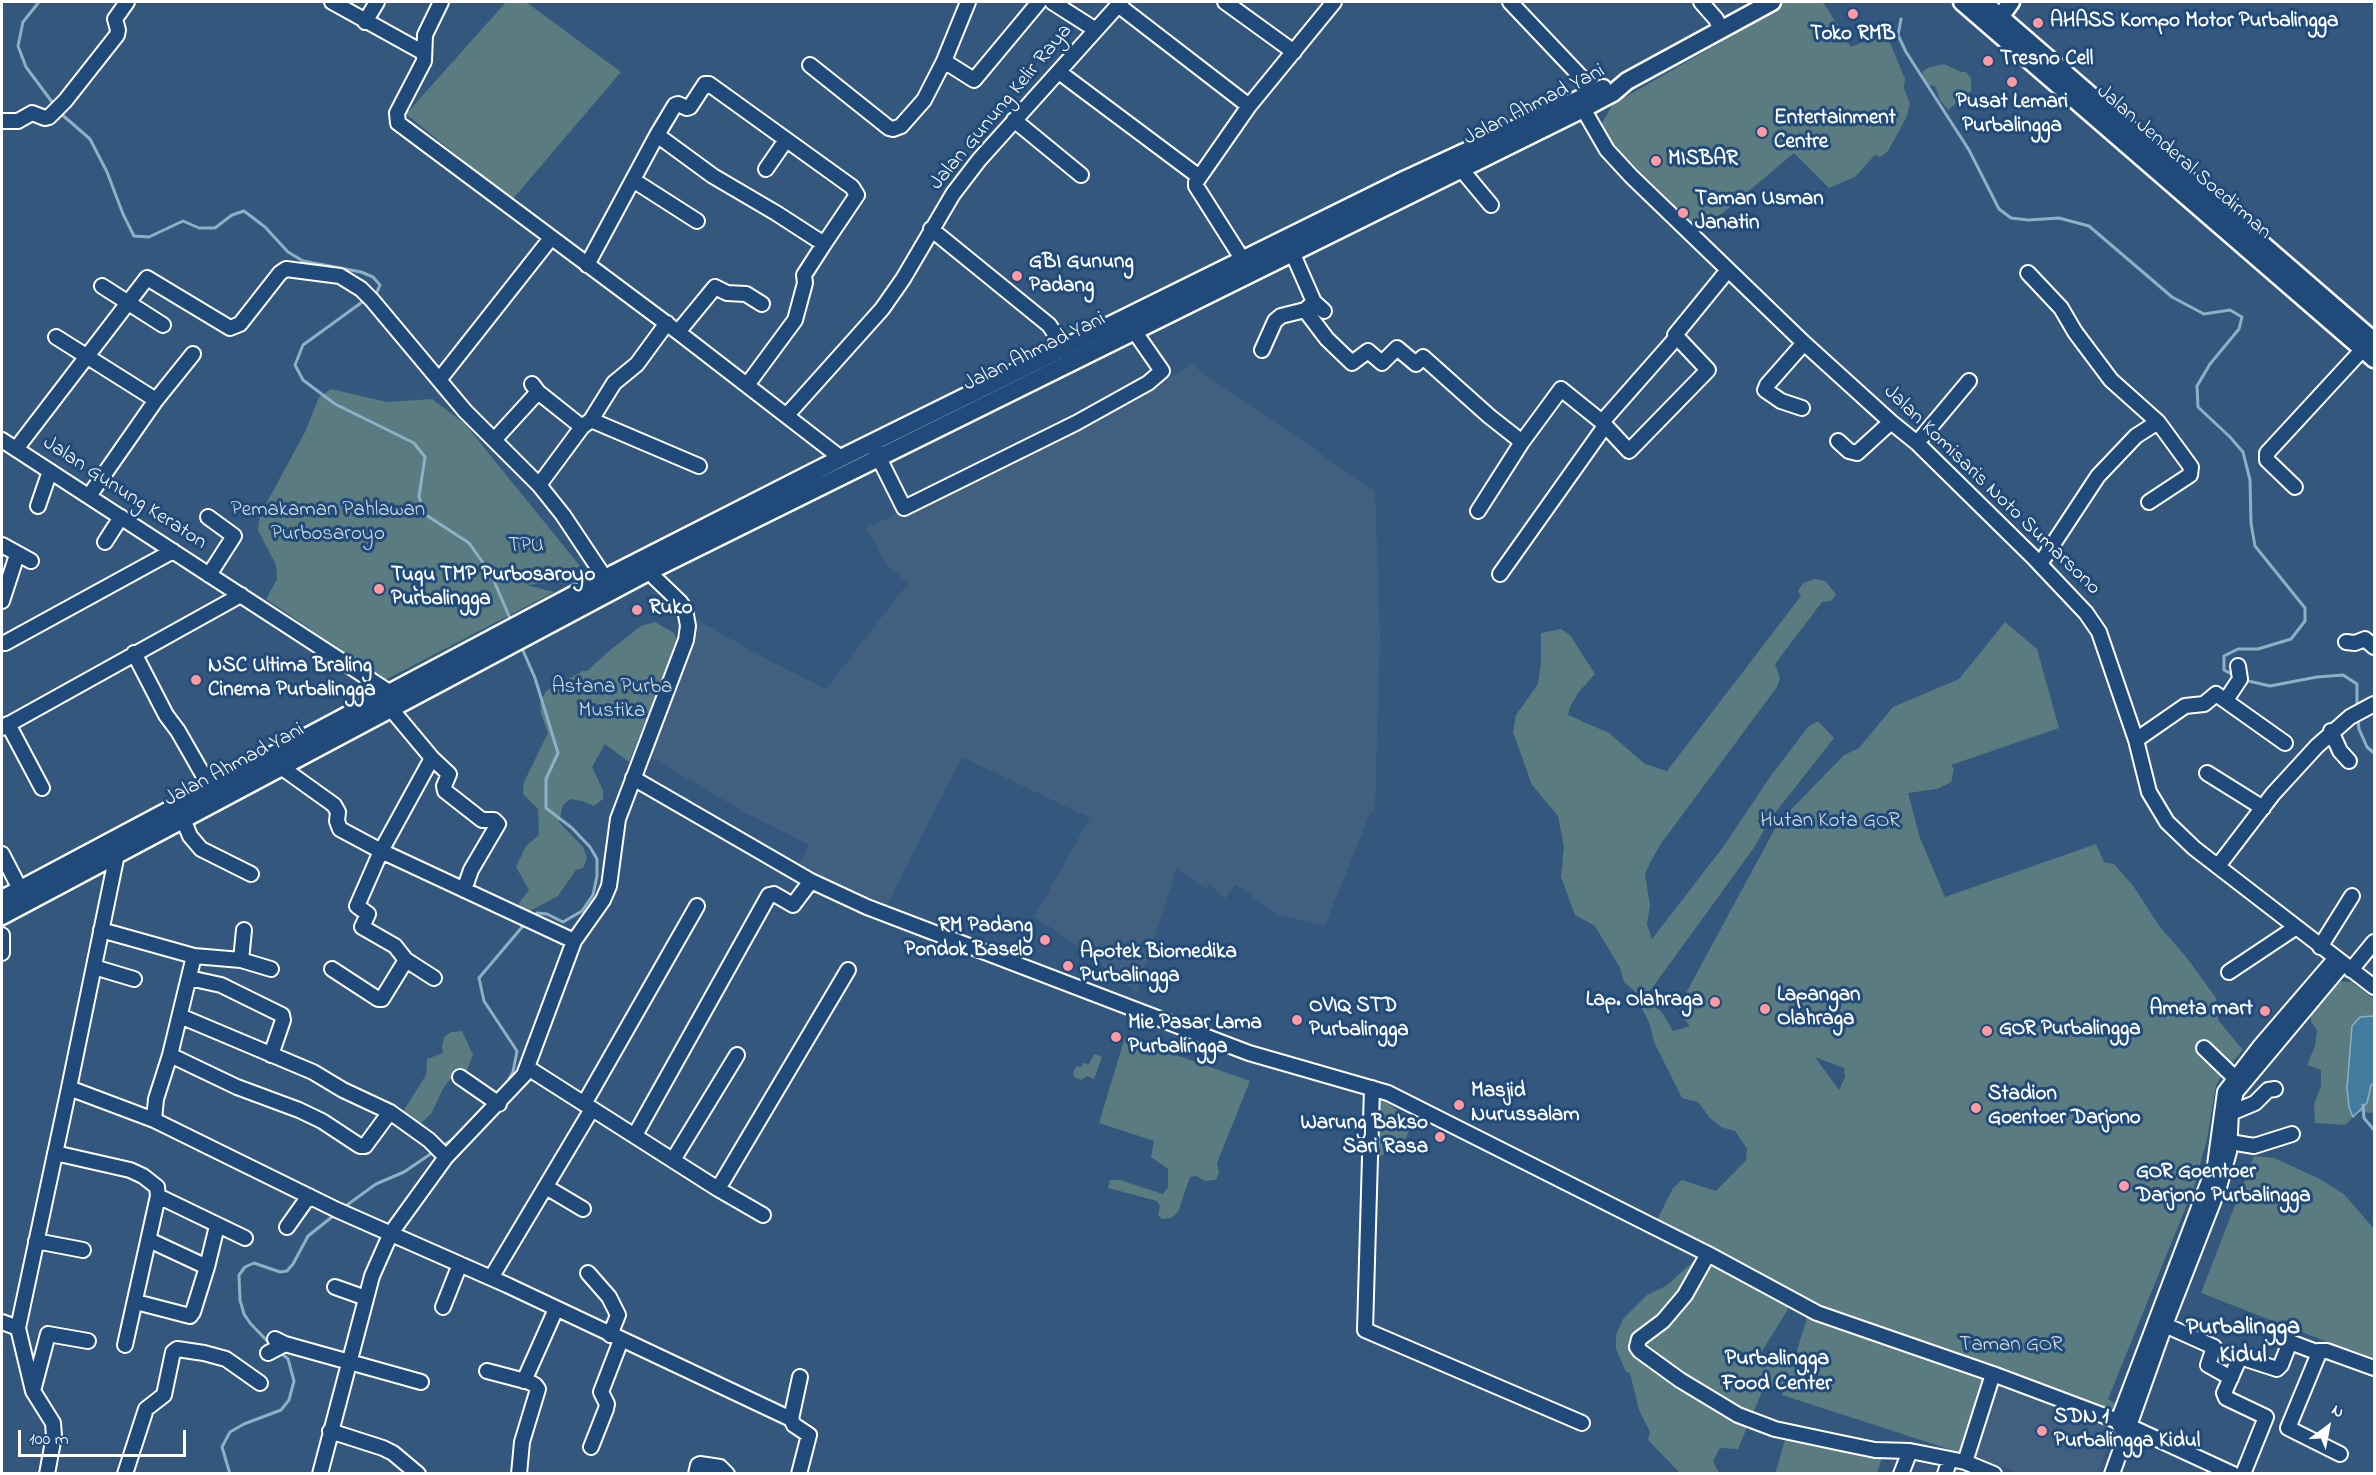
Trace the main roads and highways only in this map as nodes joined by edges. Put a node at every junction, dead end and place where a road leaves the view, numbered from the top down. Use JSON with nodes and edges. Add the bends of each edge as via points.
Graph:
{"nodes":[{"id":1,"x":1772,"y":2,"type":"edge"},
{"id":2,"x":1962,"y":2,"type":"edge"},
{"id":3,"x":1983,"y":2,"type":"edge"},
{"id":4,"x":2011,"y":2,"type":"edge"},
{"id":5,"x":1997,"y":22,"type":"junction"},
{"id":6,"x":1580,"y":104,"type":"junction"},
{"id":7,"x":1246,"y":267,"type":"junction"},
{"id":8,"x":2372,"y":346,"type":"edge"},
{"id":9,"x":875,"y":450,"type":"junction"},
{"id":10,"x":646,"y":565,"type":"junction"},
{"id":11,"x":512,"y":635,"type":"junction"},
{"id":12,"x":394,"y":701,"type":"junction"},
{"id":13,"x":116,"y":847,"type":"junction"},
{"id":14,"x":2,"y":899,"type":"edge"},
{"id":15,"x":2,"y":916,"type":"edge"}],
"edges":[{"from":1,"to":6,"type":"main road","name":"Jalan Ahmad Yani","via":[[1627,81],[1615,82]]},
{"from":2,"to":5,"type":"main road","name":"Jalan Jenderal Soedirman"},
{"from":3,"to":5,"type":"main road","name":"Jalan Jenderal Soedirman"},
{"from":4,"to":5,"type":"main road"},
{"from":5,"to":8,"type":"main road","name":"Jalan Jenderal Soedirman"},
{"from":6,"to":7,"type":"main road","name":"Jalan Ahmad Yani","via":[[1406,179]]},
{"from":6,"to":7,"type":"main road","name":"Jalan Ahmad Yani","via":[[1461,169],[1292,252]]},
{"from":7,"to":9,"type":"main road","name":"Jalan Ahmad Yani"},
{"from":9,"to":10,"type":"main road","name":"Jalan Ahmad Yani"},
{"from":9,"to":10,"type":"main road","name":"Jalan Ahmad Yani","via":[[841,458]]},
{"from":10,"to":11,"type":"main road","name":"Jalan Ahmad Yani"},
{"from":10,"to":11,"type":"main road","name":"Jalan Ahmad Yani","via":[[605,578]]},
{"from":11,"to":12,"type":"main road","name":"Jalan Ahmad Yani"},
{"from":12,"to":13,"type":"main road","name":"Jalan Ahmad Yani","via":[[183,819]]},
{"from":12,"to":13,"type":"main road","name":"Jalan Ahmad Yani","via":[[210,787]]},
{"from":13,"to":14,"type":"main road","name":"Jalan Ahmad Yani"},
{"from":13,"to":15,"type":"main road","name":"Jalan Ahmad Yani"}]}
